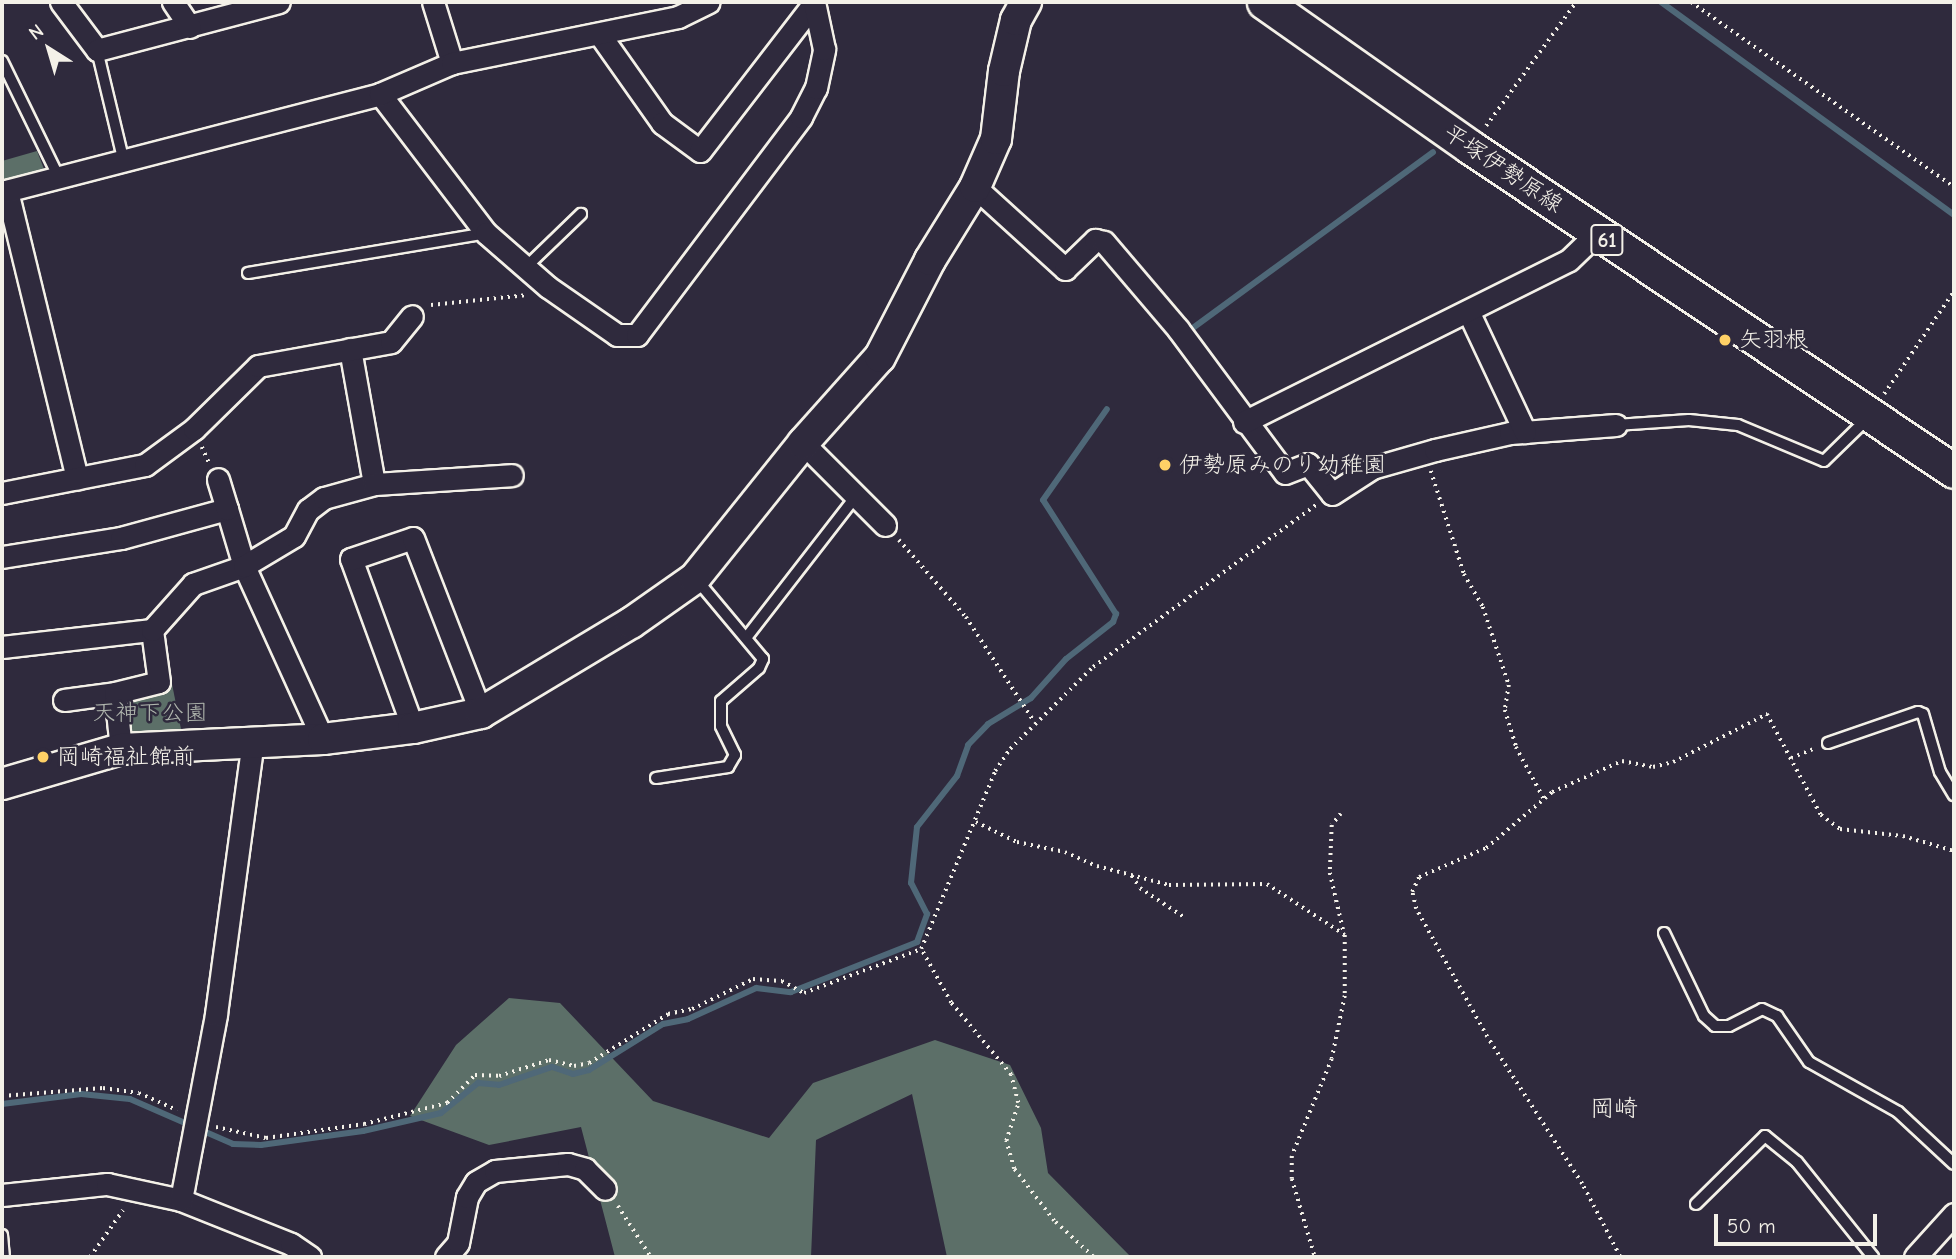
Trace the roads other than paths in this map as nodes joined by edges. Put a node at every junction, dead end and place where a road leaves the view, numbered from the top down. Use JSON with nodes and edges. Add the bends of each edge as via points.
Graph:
{"nodes":[{"id":1,"x":61,"y":2,"type":"edge"},
{"id":2,"x":173,"y":2,"type":"edge"},
{"id":3,"x":279,"y":2,"type":"edge"},
{"id":4,"x":433,"y":2,"type":"edge"},
{"id":5,"x":814,"y":2,"type":"edge"},
{"id":6,"x":1026,"y":2,"type":"edge"},
{"id":7,"x":1264,"y":2,"type":"edge"},
{"id":8,"x":697,"y":4,"type":"edge"},
{"id":9,"x":190,"y":27,"type":"junction"},
{"id":10,"x":600,"y":35,"type":"junction"},
{"id":11,"x":97,"y":50,"type":"junction"},
{"id":12,"x":2,"y":61,"type":"edge"},
{"id":13,"x":452,"y":62,"type":"junction"},
{"id":14,"x":380,"y":94,"type":"junction"},
{"id":15,"x":123,"y":158,"type":"junction"},
{"id":16,"x":58,"y":176,"type":"junction"},
{"id":17,"x":975,"y":187,"type":"junction"},
{"id":18,"x":4,"y":192,"type":"edge"},
{"id":19,"x":581,"y":214,"type":"dead end"},
{"id":20,"x":486,"y":233,"type":"junction"},
{"id":21,"x":1597,"y":233,"type":"junction"},
{"id":22,"x":525,"y":268,"type":"junction"},
{"id":23,"x":248,"y":273,"type":"dead end"},
{"id":24,"x":1468,"y":311,"type":"junction"},
{"id":25,"x":412,"y":316,"type":"road end"},
{"id":26,"x":349,"y":349,"type":"junction"},
{"id":27,"x":1870,"y":416,"type":"junction"},
{"id":28,"x":1244,"y":422,"type":"junction"},
{"id":29,"x":1616,"y":425,"type":"joint"},
{"id":30,"x":1525,"y":432,"type":"junction"},
{"id":31,"x":803,"y":443,"type":"junction"},
{"id":32,"x":1954,"y":471,"type":"edge"},
{"id":33,"x":512,"y":475,"type":"dead end"},
{"id":34,"x":78,"y":479,"type":"junction"},
{"id":35,"x":218,"y":480,"type":"road end"},
{"id":36,"x":374,"y":484,"type":"junction"},
{"id":37,"x":2,"y":493,"type":"edge"},
{"id":38,"x":856,"y":496,"type":"junction"},
{"id":39,"x":227,"y":509,"type":"junction"},
{"id":40,"x":885,"y":525,"type":"road end"},
{"id":41,"x":2,"y":557,"type":"edge"},
{"id":42,"x":244,"y":566,"type":"junction"},
{"id":43,"x":695,"y":578,"type":"junction"},
{"id":44,"x":152,"y":630,"type":"junction"},
{"id":45,"x":746,"y":638,"type":"junction"},
{"id":46,"x":2,"y":647,"type":"edge"},
{"id":47,"x":115,"y":693,"type":"junction"},
{"id":48,"x":64,"y":700,"type":"dead end"},
{"id":49,"x":481,"y":713,"type":"junction"},
{"id":50,"x":413,"y":728,"type":"junction"},
{"id":51,"x":323,"y":739,"type":"junction"},
{"id":52,"x":253,"y":742,"type":"junction"},
{"id":53,"x":1828,"y":743,"type":"road end"},
{"id":54,"x":121,"y":749,"type":"junction"},
{"id":55,"x":656,"y":778,"type":"dead end"},
{"id":56,"x":2,"y":784,"type":"edge"},
{"id":57,"x":1954,"y":795,"type":"edge"},
{"id":58,"x":1664,"y":933,"type":"dead end"},
{"id":59,"x":1954,"y":1164,"type":"edge"},
{"id":60,"x":605,"y":1189,"type":"road end"},
{"id":61,"x":2,"y":1195,"type":"edge"},
{"id":62,"x":181,"y":1200,"type":"junction"},
{"id":63,"x":1696,"y":1204,"type":"dead end"},
{"id":64,"x":1954,"y":1214,"type":"edge"},
{"id":65,"x":2,"y":1235,"type":"edge"},
{"id":66,"x":4,"y":1257,"type":"edge"},
{"id":67,"x":310,"y":1257,"type":"edge"},
{"id":68,"x":446,"y":1257,"type":"edge"},
{"id":69,"x":1873,"y":1257,"type":"edge"},
{"id":70,"x":1915,"y":1257,"type":"edge"}],
"edges":[{"from":1,"to":11,"type":"street"},
{"from":2,"to":9,"type":"street"},
{"from":3,"to":9,"type":"street"},
{"from":4,"to":13,"type":"street"},
{"from":5,"to":10,"type":"street","via":[[700,151],[662,123]]},
{"from":5,"to":22,"type":"street","via":[[824,49],[811,98],[637,335],[617,335]]},
{"from":6,"to":17,"type":"street","via":[[1016,20],[1004,72],[996,139]]},
{"from":7,"to":21,"type":"main road","name":"平塚伊勢原線","number":"61"},
{"from":8,"to":10,"type":"street"},
{"from":9,"to":11,"type":"street"},
{"from":10,"to":13,"type":"street"},
{"from":11,"to":15,"type":"lane"},
{"from":12,"to":16,"type":"lane"},
{"from":13,"to":14,"type":"street"},
{"from":14,"to":15,"type":"street"},
{"from":14,"to":20,"type":"street"},
{"from":15,"to":16,"type":"street"},
{"from":16,"to":18,"type":"street"},
{"from":17,"to":28,"type":"street","via":[[1065,269],[1095,240],[1104,242],[1178,330]]},
{"from":17,"to":31,"type":"street","via":[[930,260],[880,357]]},
{"from":18,"to":34,"type":"street"},
{"from":19,"to":22,"type":"lane"},
{"from":20,"to":22,"type":"street"},
{"from":20,"to":23,"type":"lane"},
{"from":21,"to":24,"type":"street","via":[[1569,260]]},
{"from":21,"to":27,"type":"main road","name":"平塚伊勢原線","number":"61"},
{"from":24,"to":28,"type":"street"},
{"from":24,"to":30,"type":"street"},
{"from":25,"to":26,"type":"street","via":[[391,342]]},
{"from":26,"to":34,"type":"street","via":[[258,366],[194,429],[145,465]]},
{"from":26,"to":36,"type":"street"},
{"from":27,"to":29,"type":"lane","via":[[1824,461],[1738,425],[1689,419]]},
{"from":27,"to":32,"type":"main road","name":"平塚伊勢原線","number":"61"},
{"from":28,"to":30,"type":"street","via":[[1285,473],[1308,464],[1332,494],[1372,468]]},
{"from":29,"to":30,"type":"street"},
{"from":31,"to":38,"type":"street"},
{"from":31,"to":43,"type":"street"},
{"from":33,"to":36,"type":"street"},
{"from":34,"to":37,"type":"street"},
{"from":35,"to":39,"type":"street"},
{"from":36,"to":42,"type":"street","via":[[324,498],[308,510],[294,536]]},
{"from":38,"to":40,"type":"street"},
{"from":38,"to":45,"type":"lane"},
{"from":39,"to":41,"type":"street","via":[[121,538]]},
{"from":39,"to":42,"type":"street"},
{"from":42,"to":44,"type":"street","via":[[193,584]]},
{"from":42,"to":51,"type":"street"},
{"from":43,"to":45,"type":"lane"},
{"from":43,"to":49,"type":"street"},
{"from":44,"to":46,"type":"street"},
{"from":44,"to":47,"type":"street","via":[[159,682]]},
{"from":45,"to":55,"type":"lane","via":[[763,659],[760,668],[721,701],[721,726],[735,755],[732,761],[728,767]]},
{"from":47,"to":48,"type":"street"},
{"from":47,"to":54,"type":"street"},
{"from":49,"to":50,"type":"street"},
{"from":49,"to":50,"type":"street","via":[[413,538],[351,559]]},
{"from":50,"to":51,"type":"street"},
{"from":51,"to":52,"type":"street"},
{"from":52,"to":54,"type":"street"},
{"from":52,"to":62,"type":"street"},
{"from":53,"to":57,"type":"lane","via":[[1923,714],[1940,772]]},
{"from":54,"to":56,"type":"street"},
{"from":58,"to":59,"type":"lane","via":[[1704,1016],[1715,1026],[1729,1026],[1762,1009],[1777,1016],[1810,1062],[1898,1112]]},
{"from":60,"to":68,"type":"street","via":[[585,1169],[568,1164],[495,1171],[476,1182],[467,1197],[458,1243]]},
{"from":61,"to":62,"type":"street","via":[[107,1184]]},
{"from":62,"to":67,"type":"street","via":[[292,1244]]},
{"from":63,"to":69,"type":"lane","via":[[1765,1136],[1797,1162]]},
{"from":64,"to":70,"type":"street"},
{"from":65,"to":66,"type":"lane"}]}
